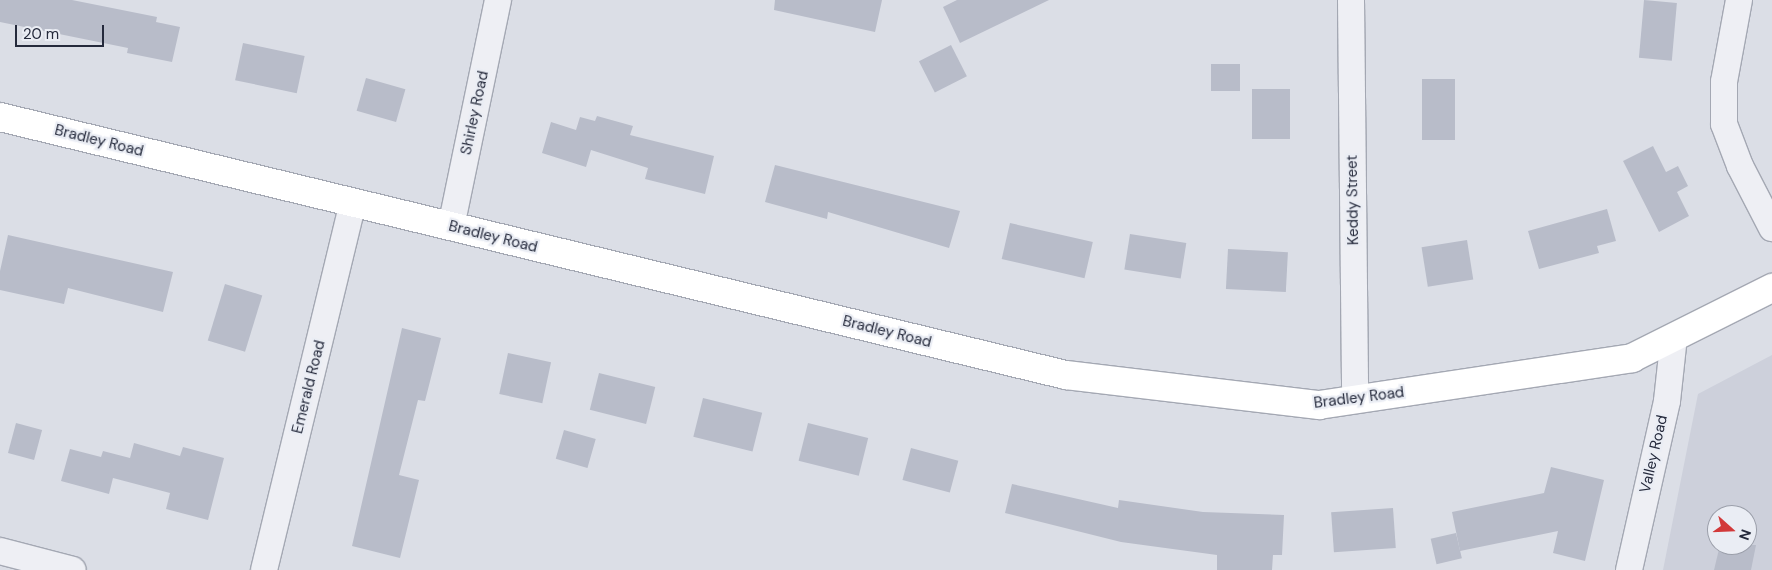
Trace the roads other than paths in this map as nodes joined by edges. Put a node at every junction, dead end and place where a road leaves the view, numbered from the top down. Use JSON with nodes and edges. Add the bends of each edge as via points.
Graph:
{"nodes":[{"id":1,"x":498,"y":0,"type":"edge"},
{"id":2,"x":1351,"y":0,"type":"edge"},
{"id":3,"x":1740,"y":0,"type":"edge"},
{"id":4,"x":0,"y":117,"type":"edge"},
{"id":5,"x":353,"y":203,"type":"junction"},
{"id":6,"x":451,"y":227,"type":"junction"},
{"id":7,"x":1772,"y":228,"type":"edge"},
{"id":8,"x":1772,"y":288,"type":"edge"},
{"id":9,"x":1674,"y":337,"type":"junction"},
{"id":10,"x":1355,"y":400,"type":"junction"},
{"id":11,"x":0,"y":551,"type":"edge"},
{"id":12,"x":73,"y":570,"type":"edge"},
{"id":13,"x":264,"y":570,"type":"edge"},
{"id":14,"x":1629,"y":570,"type":"edge"}],
"edges":[{"from":1,"to":6,"type":"street","name":"Shirley Road"},
{"from":2,"to":10,"type":"street","name":"Keddy Street"},
{"from":3,"to":7,"type":"street","via":[[1724,82],[1724,124],[1740,166]]},
{"from":4,"to":5,"type":"main road","name":"Bradley Road"},
{"from":5,"to":6,"type":"main road","name":"Bradley Road"},
{"from":5,"to":13,"type":"street","name":"Emerald Road"},
{"from":6,"to":10,"type":"main road","name":"Bradley Road","via":[[1066,375],[1319,405]]},
{"from":8,"to":9,"type":"main road","name":"Bradley Road"},
{"from":9,"to":10,"type":"main road","name":"Bradley Road","via":[[1632,358]]},
{"from":9,"to":14,"type":"street","name":"Valley Road","via":[[1667,401]]},
{"from":11,"to":12,"type":"street"}]}
